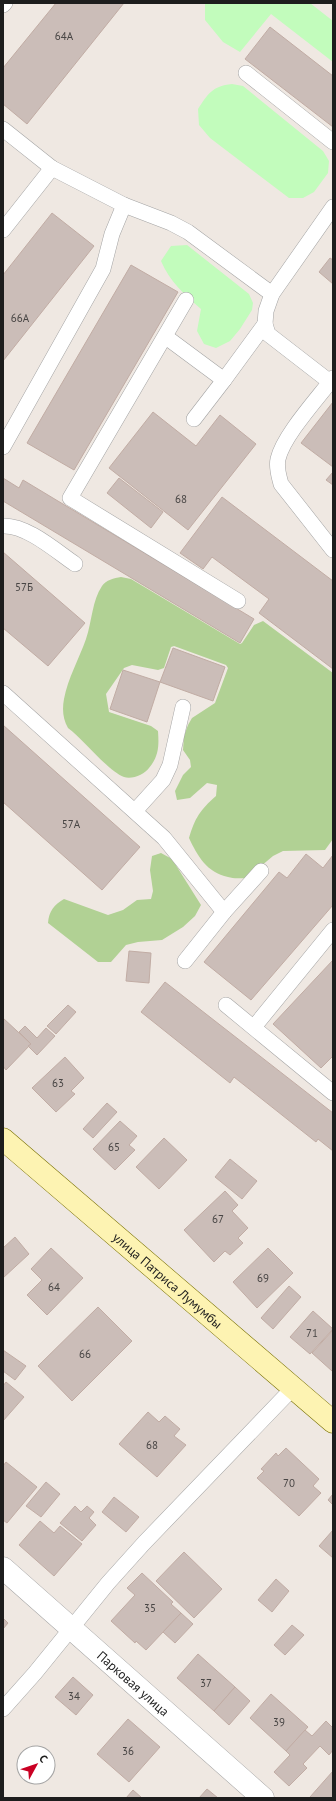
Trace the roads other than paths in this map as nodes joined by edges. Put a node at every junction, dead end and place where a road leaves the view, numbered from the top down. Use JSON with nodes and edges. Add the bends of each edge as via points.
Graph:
{"nodes":[{"id":1,"x":246,"y":73,"type":"dead end"},
{"id":2,"x":3,"y":129,"type":"edge"},
{"id":3,"x":333,"y":142,"type":"edge"},
{"id":4,"x":52,"y":168,"type":"junction"},
{"id":5,"x":124,"y":205,"type":"junction"},
{"id":6,"x":333,"y":207,"type":"edge"},
{"id":7,"x":328,"y":225,"type":"edge"},
{"id":8,"x":3,"y":230,"type":"edge"},
{"id":9,"x":272,"y":294,"type":"junction"},
{"id":10,"x":186,"y":300,"type":"dead end"},
{"id":11,"x":265,"y":324,"type":"junction"},
{"id":12,"x":166,"y":336,"type":"junction"},
{"id":13,"x":224,"y":380,"type":"junction"},
{"id":14,"x":331,"y":380,"type":"edge"},
{"id":15,"x":194,"y":419,"type":"dead end"},
{"id":16,"x":3,"y":448,"type":"edge"},
{"id":17,"x":3,"y":526,"type":"edge"},
{"id":18,"x":333,"y":550,"type":"edge"},
{"id":19,"x":75,"y":564,"type":"dead end"},
{"id":20,"x":238,"y":600,"type":"dead end"},
{"id":21,"x":3,"y":693,"type":"edge"},
{"id":22,"x":183,"y":707,"type":"dead end"},
{"id":23,"x":135,"y":811,"type":"junction"},
{"id":24,"x":261,"y":871,"type":"dead end"},
{"id":25,"x":224,"y":912,"type":"junction"},
{"id":26,"x":333,"y":930,"type":"edge"},
{"id":27,"x":185,"y":961,"type":"dead end"},
{"id":28,"x":226,"y":1005,"type":"dead end"},
{"id":29,"x":254,"y":1027,"type":"junction"},
{"id":30,"x":333,"y":1093,"type":"edge"},
{"id":31,"x":3,"y":1139,"type":"edge"},
{"id":32,"x":293,"y":1388,"type":"junction"},
{"id":33,"x":333,"y":1422,"type":"edge"},
{"id":34,"x":3,"y":1568,"type":"edge"},
{"id":35,"x":72,"y":1628,"type":"junction"},
{"id":36,"x":3,"y":1709,"type":"edge"},
{"id":37,"x":263,"y":1798,"type":"edge"}],
"edges":[{"from":1,"to":3,"type":"lane"},
{"from":2,"to":4,"type":"lane"},
{"from":4,"to":5,"type":"lane"},
{"from":4,"to":8,"type":"lane"},
{"from":5,"to":9,"type":"lane","via":[[172,223],[188,232]]},
{"from":5,"to":16,"type":"lane","via":[[112,234],[103,269]]},
{"from":6,"to":7,"type":"lane"},
{"from":7,"to":9,"type":"lane"},
{"from":9,"to":11,"type":"lane"},
{"from":10,"to":12,"type":"lane"},
{"from":11,"to":13,"type":"lane"},
{"from":11,"to":14,"type":"lane","via":[[268,334]]},
{"from":12,"to":13,"type":"lane"},
{"from":12,"to":20,"type":"lane","via":[[70,498]]},
{"from":13,"to":15,"type":"lane"},
{"from":14,"to":18,"type":"lane","via":[[283,445],[278,461],[278,472],[281,484]]},
{"from":17,"to":19,"type":"lane","via":[[11,525],[22,529]]},
{"from":21,"to":23,"type":"lane"},
{"from":22,"to":23,"type":"lane","via":[[170,765],[163,780]]},
{"from":23,"to":25,"type":"lane","via":[[164,838]]},
{"from":24,"to":25,"type":"lane"},
{"from":25,"to":27,"type":"lane"},
{"from":26,"to":29,"type":"lane"},
{"from":28,"to":29,"type":"lane"},
{"from":29,"to":30,"type":"lane"},
{"from":31,"to":32,"type":"street","name":"улица Патриса Лумумбы"},
{"from":32,"to":33,"type":"street","name":"улица Патриса Лумумбы"},
{"from":32,"to":35,"type":"lane","via":[[144,1543]]},
{"from":34,"to":35,"type":"street","name":"Парковая улица"},
{"from":35,"to":36,"type":"lane"},
{"from":35,"to":37,"type":"street","name":"Парковая улица"}]}
